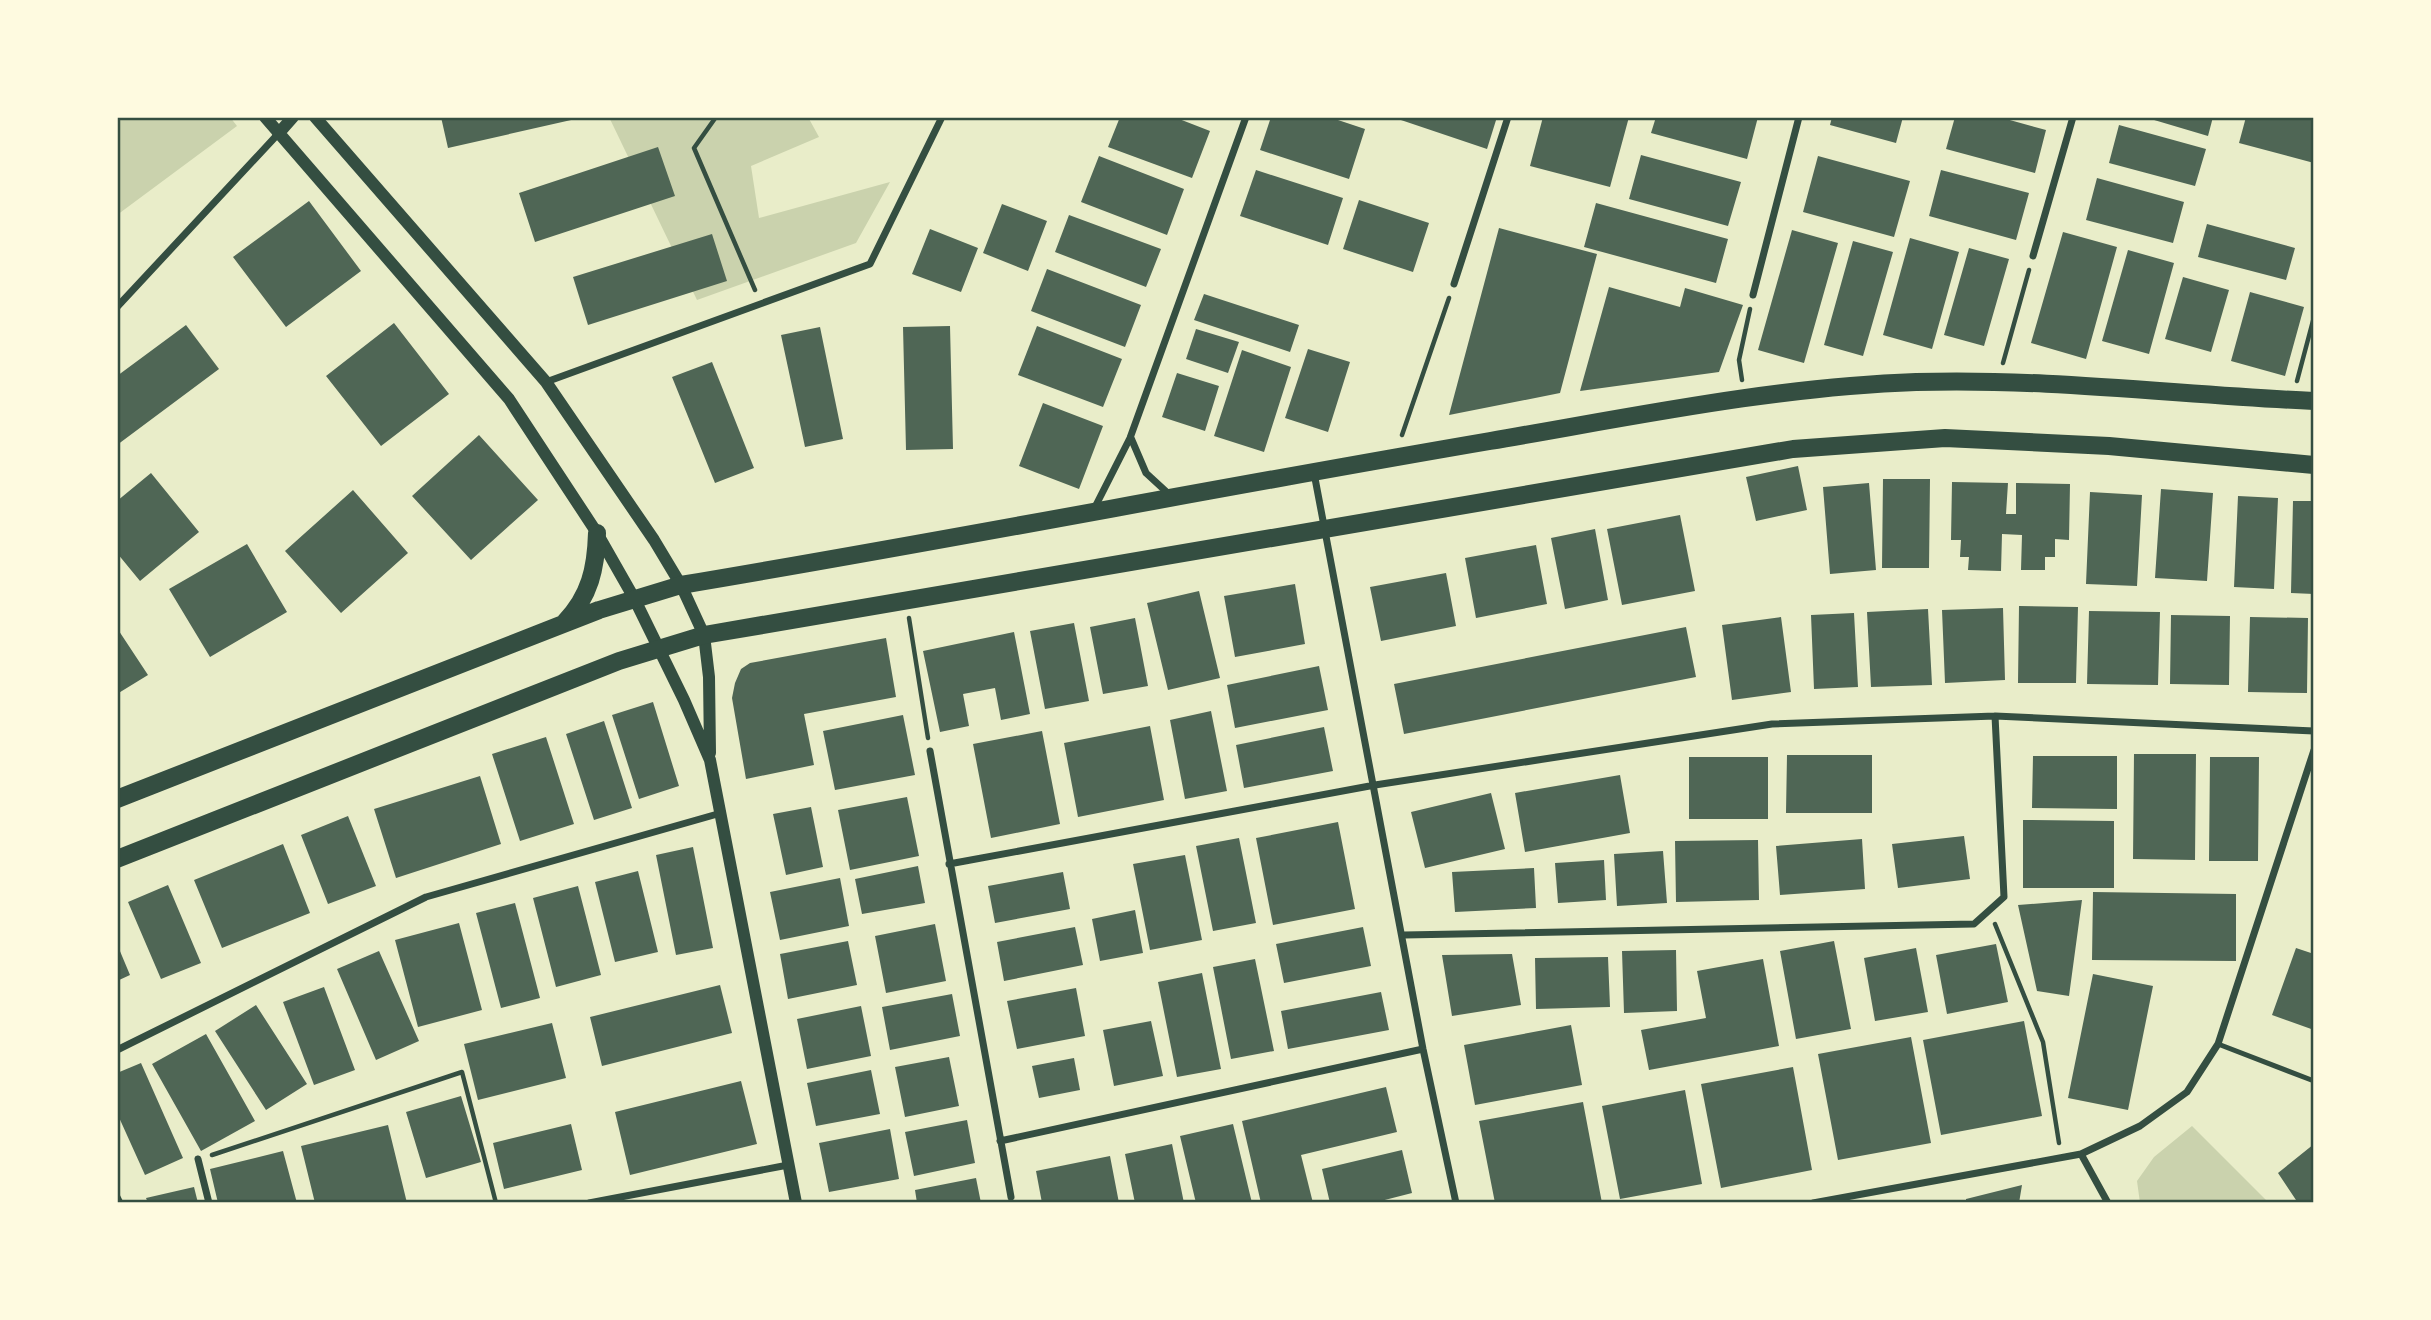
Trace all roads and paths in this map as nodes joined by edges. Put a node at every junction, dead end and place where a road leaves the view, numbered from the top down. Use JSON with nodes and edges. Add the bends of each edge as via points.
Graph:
{"nodes":[{"id":1,"x":265,"y":117,"type":"edge"},
{"id":2,"x":293,"y":117,"type":"edge"},
{"id":3,"x":315,"y":117,"type":"edge"},
{"id":4,"x":716,"y":117,"type":"edge"},
{"id":5,"x":942,"y":117,"type":"edge"},
{"id":6,"x":1246,"y":117,"type":"edge"},
{"id":7,"x":1508,"y":117,"type":"edge"},
{"id":8,"x":1799,"y":117,"type":"edge"},
{"id":9,"x":2073,"y":117,"type":"edge"},
{"id":10,"x":278,"y":134,"type":"junction"},
{"id":11,"x":2033,"y":256,"type":"joint"},
{"id":12,"x":1454,"y":284,"type":"joint"},
{"id":13,"x":1753,"y":295,"type":"joint"},
{"id":14,"x":761,"y":304,"type":"junction"},
{"id":15,"x":117,"y":307,"type":"edge"},
{"id":16,"x":2314,"y":317,"type":"edge"},
{"id":17,"x":545,"y":382,"type":"junction"},
{"id":18,"x":1997,"y":382,"type":"junction"},
{"id":19,"x":1744,"y":399,"type":"junction"},
{"id":20,"x":2291,"y":400,"type":"junction"},
{"id":21,"x":2314,"y":401,"type":"edge"},
{"id":22,"x":1130,"y":438,"type":"junction"},
{"id":23,"x":1395,"y":457,"type":"junction"},
{"id":24,"x":2314,"y":465,"type":"edge"},
{"id":25,"x":1314,"y":472,"type":"junction"},
{"id":26,"x":1175,"y":498,"type":"junction"},
{"id":27,"x":1091,"y":514,"type":"junction"},
{"id":28,"x":1326,"y":530,"type":"junction"},
{"id":29,"x":597,"y":533,"type":"junction"},
{"id":30,"x":681,"y":585,"type":"junction"},
{"id":31,"x":634,"y":598,"type":"junction"},
{"id":32,"x":906,"y":600,"type":"junction"},
{"id":33,"x":561,"y":625,"type":"junction"},
{"id":34,"x":704,"y":635,"type":"junction"},
{"id":35,"x":658,"y":647,"type":"junction"},
{"id":36,"x":1995,"y":716,"type":"junction"},
{"id":37,"x":2314,"y":731,"type":"edge"},
{"id":38,"x":2314,"y":750,"type":"edge"},
{"id":39,"x":930,"y":751,"type":"joint"},
{"id":40,"x":710,"y":760,"type":"junction"},
{"id":41,"x":1375,"y":785,"type":"junction"},
{"id":42,"x":117,"y":799,"type":"edge"},
{"id":43,"x":721,"y":813,"type":"junction"},
{"id":44,"x":117,"y":859,"type":"edge"},
{"id":45,"x":949,"y":864,"type":"junction"},
{"id":46,"x":1989,"y":910,"type":"junction"},
{"id":47,"x":1404,"y":935,"type":"junction"},
{"id":48,"x":2218,"y":1044,"type":"junction"},
{"id":49,"x":1423,"y":1049,"type":"junction"},
{"id":50,"x":117,"y":1050,"type":"edge"},
{"id":51,"x":2314,"y":1081,"type":"edge"},
{"id":52,"x":1000,"y":1141,"type":"junction"},
{"id":53,"x":2081,"y":1154,"type":"junction"},
{"id":54,"x":2062,"y":1158,"type":"junction"},
{"id":55,"x":198,"y":1159,"type":"joint"},
{"id":56,"x":788,"y":1166,"type":"junction"},
{"id":57,"x":117,"y":1197,"type":"edge"},
{"id":58,"x":1011,"y":1197,"type":"dead end"},
{"id":59,"x":1843,"y":1200,"type":"edge"},
{"id":60,"x":120,"y":1203,"type":"edge"},
{"id":61,"x":209,"y":1203,"type":"edge"},
{"id":62,"x":496,"y":1203,"type":"edge"},
{"id":63,"x":589,"y":1203,"type":"edge"},
{"id":64,"x":796,"y":1203,"type":"edge"},
{"id":65,"x":1456,"y":1203,"type":"edge"},
{"id":66,"x":1813,"y":1203,"type":"edge"},
{"id":67,"x":2108,"y":1203,"type":"edge"}],
"edges":[{"from":1,"to":10,"type":"street"},
{"from":2,"to":10,"type":"street"},
{"from":3,"to":17,"type":"street"},
{"from":4,"to":14,"type":"path","via":[[694,148]]},
{"from":5,"to":14,"type":"street","via":[[870,264]]},
{"from":6,"to":22,"type":"street"},
{"from":7,"to":12,"type":"street"},
{"from":8,"to":13,"type":"street"},
{"from":9,"to":11,"type":"street"},
{"from":10,"to":15,"type":"street"},
{"from":10,"to":29,"type":"street","via":[[509,399]]},
{"from":11,"to":18,"type":"path"},
{"from":12,"to":23,"type":"path"},
{"from":13,"to":19,"type":"path","via":[[1739,360]]},
{"from":14,"to":17,"type":"street"},
{"from":16,"to":20,"type":"path"},
{"from":17,"to":30,"type":"street"},
{"from":18,"to":19,"type":"main road","via":[[1916,382]]},
{"from":18,"to":20,"type":"main road"},
{"from":19,"to":23,"type":"main road"},
{"from":20,"to":21,"type":"main road"},
{"from":22,"to":26,"type":"street","via":[[1146,473]]},
{"from":22,"to":27,"type":"street"},
{"from":23,"to":25,"type":"main road"},
{"from":24,"to":28,"type":"main road","via":[[2109,446],[1945,438],[1793,449]]},
{"from":25,"to":26,"type":"main road"},
{"from":25,"to":28,"type":"street"},
{"from":26,"to":27,"type":"main road"},
{"from":27,"to":30,"type":"main road"},
{"from":28,"to":32,"type":"main road"},
{"from":28,"to":41,"type":"street"},
{"from":29,"to":31,"type":"street"},
{"from":29,"to":33,"type":"main road","via":[[596,566],[587,591]]},
{"from":30,"to":31,"type":"main road"},
{"from":30,"to":34,"type":"street"},
{"from":31,"to":33,"type":"main road"},
{"from":31,"to":35,"type":"street"},
{"from":32,"to":34,"type":"main road"},
{"from":32,"to":39,"type":"path"},
{"from":33,"to":42,"type":"main road"},
{"from":34,"to":35,"type":"main road"},
{"from":34,"to":40,"type":"street"},
{"from":35,"to":40,"type":"street"},
{"from":35,"to":44,"type":"main road"},
{"from":36,"to":37,"type":"street"},
{"from":36,"to":41,"type":"street","via":[[1772,724]]},
{"from":36,"to":46,"type":"street","via":[[2004,897]]},
{"from":38,"to":48,"type":"street"},
{"from":39,"to":45,"type":"street"},
{"from":40,"to":43,"type":"street"},
{"from":41,"to":45,"type":"street"},
{"from":41,"to":47,"type":"street"},
{"from":43,"to":50,"type":"street","via":[[426,897]]},
{"from":43,"to":56,"type":"street"},
{"from":45,"to":52,"type":"street"},
{"from":46,"to":47,"type":"street","via":[[1974,924]]},
{"from":46,"to":54,"type":"path","via":[[2043,1042]]},
{"from":47,"to":49,"type":"street"},
{"from":48,"to":51,"type":"lane"},
{"from":48,"to":53,"type":"street","via":[[2187,1092],[2140,1126]]},
{"from":49,"to":52,"type":"street"},
{"from":49,"to":65,"type":"street"},
{"from":52,"to":58,"type":"street"},
{"from":53,"to":54,"type":"street"},
{"from":53,"to":67,"type":"street"},
{"from":54,"to":59,"type":"street"},
{"from":55,"to":61,"type":"street"},
{"from":55,"to":62,"type":"path","via":[[462,1072]]},
{"from":56,"to":63,"type":"street"},
{"from":56,"to":64,"type":"street"},
{"from":57,"to":60,"type":"street"},
{"from":59,"to":66,"type":"street"}]}
